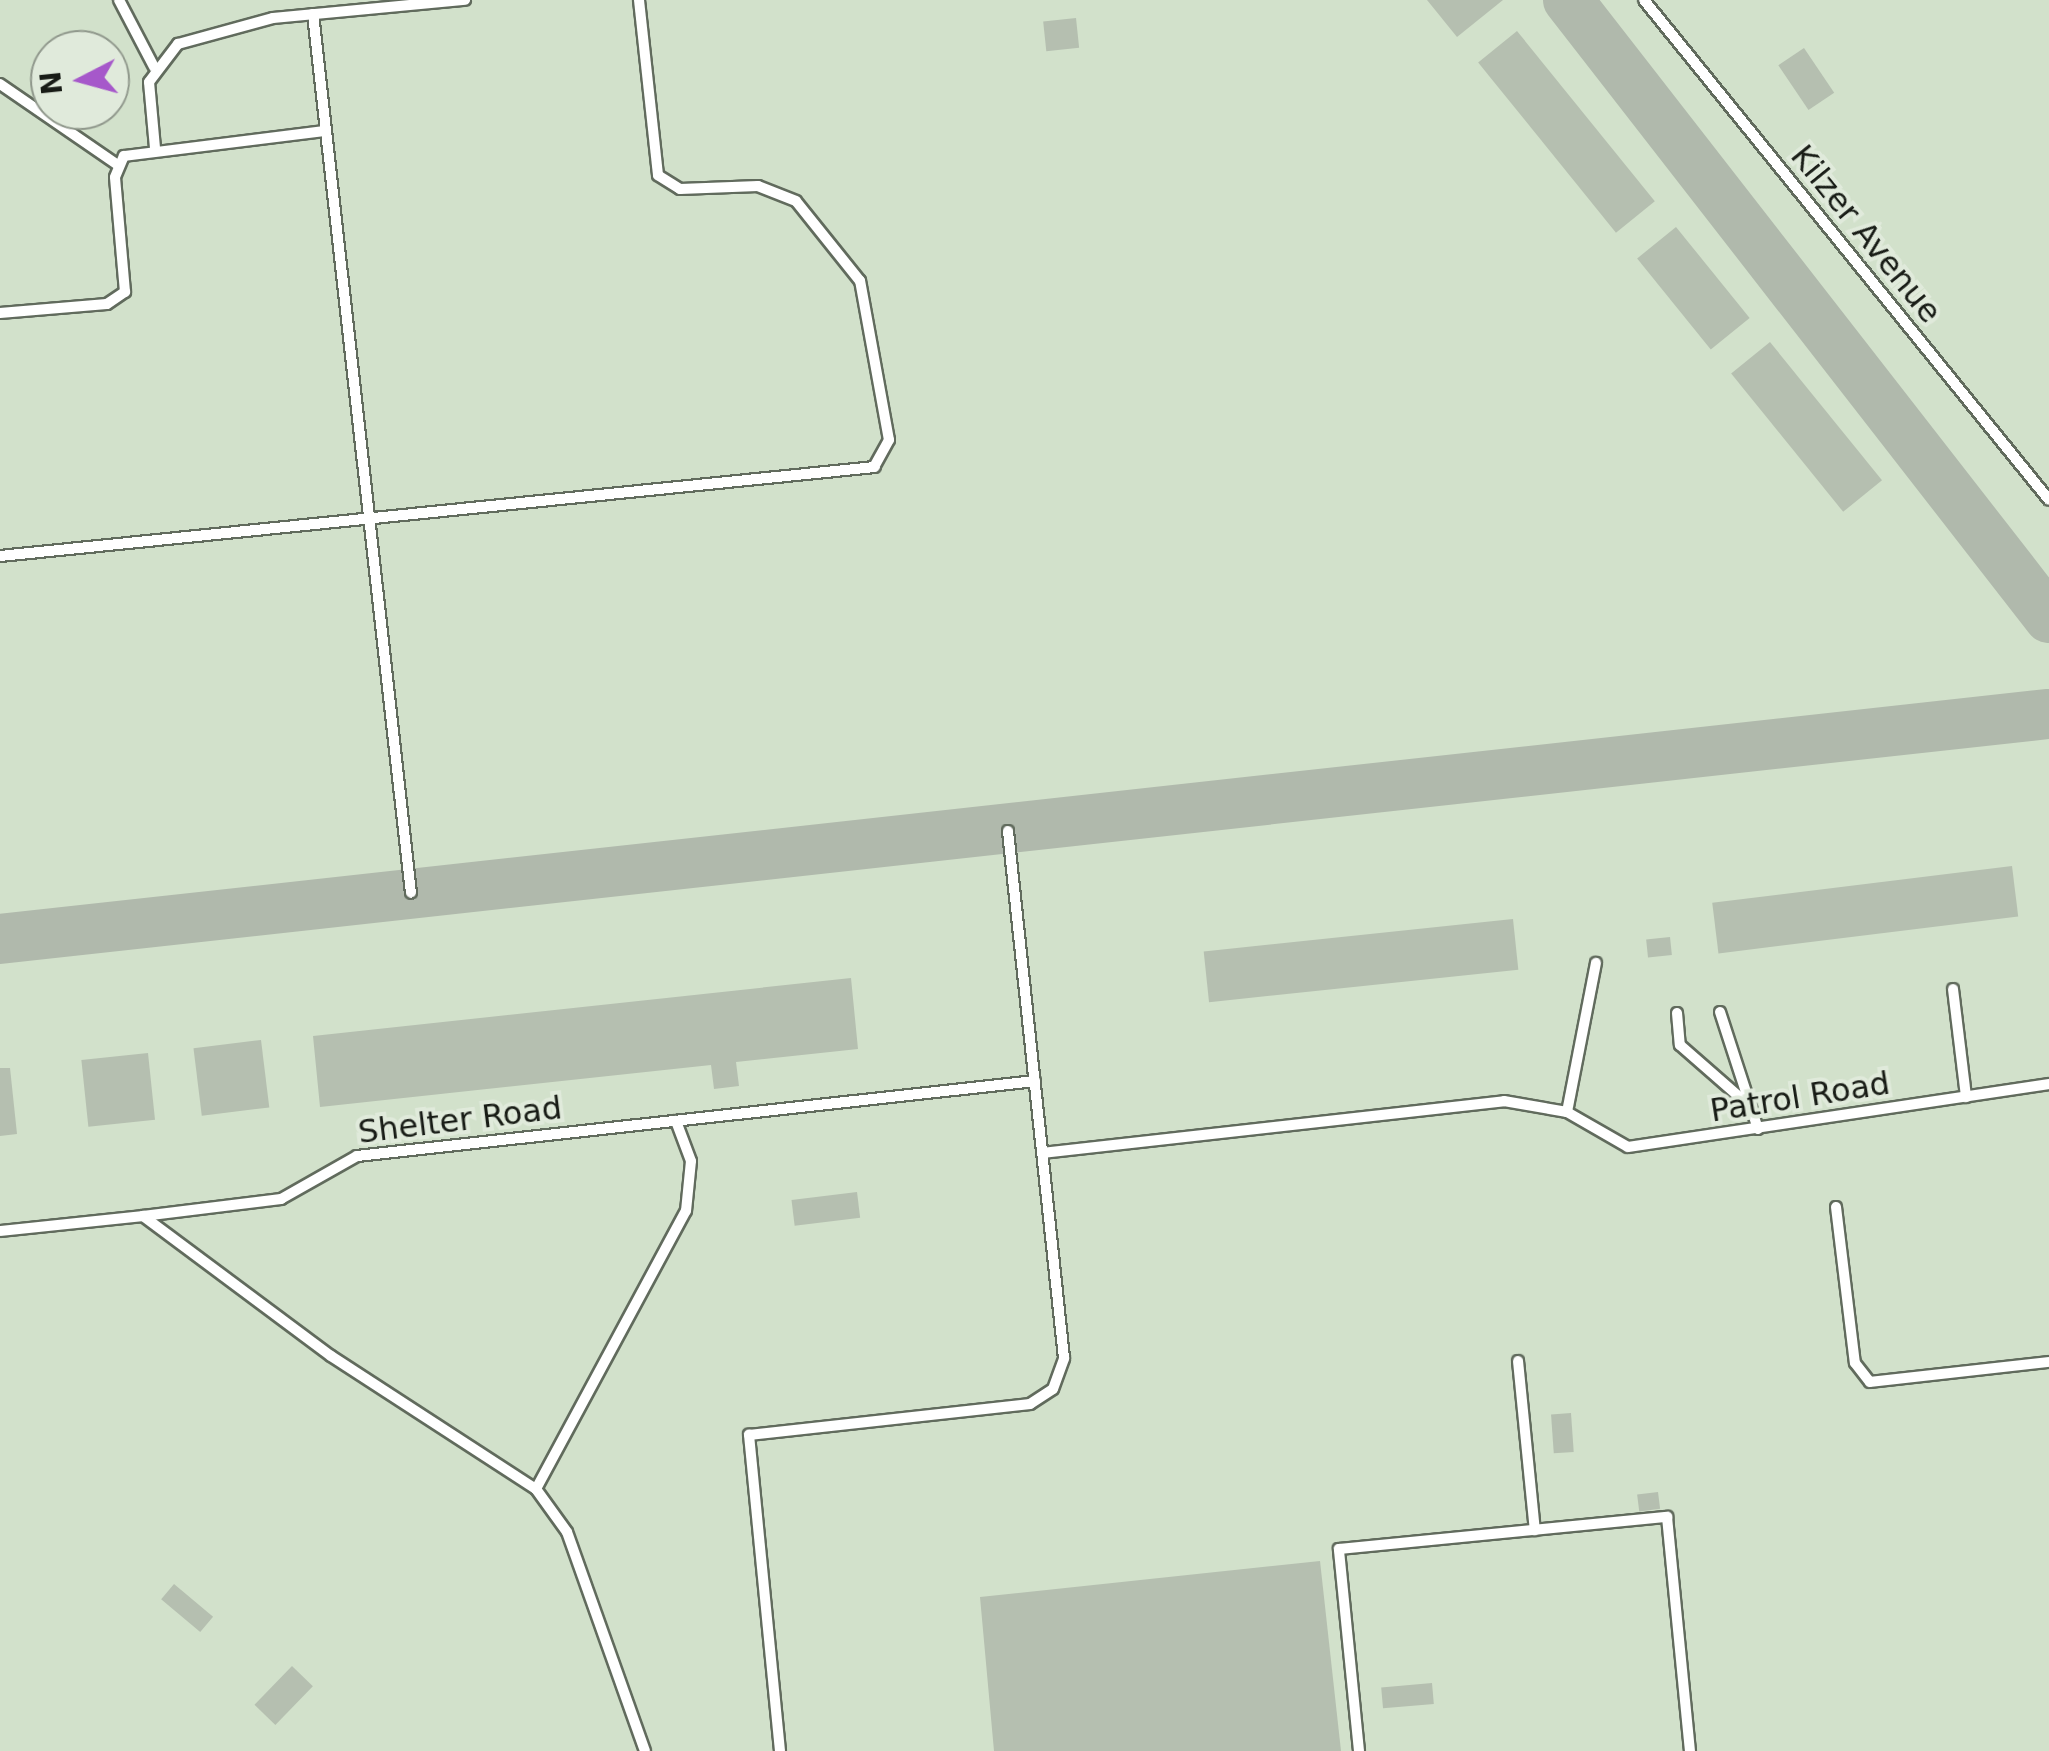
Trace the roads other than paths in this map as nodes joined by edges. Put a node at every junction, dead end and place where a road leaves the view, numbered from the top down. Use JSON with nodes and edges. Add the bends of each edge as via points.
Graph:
{"nodes":[{"id":1,"x":119,"y":0,"type":"edge"},
{"id":2,"x":464,"y":0,"type":"edge"},
{"id":3,"x":638,"y":0,"type":"edge"},
{"id":4,"x":1644,"y":0,"type":"edge"},
{"id":5,"x":313,"y":14,"type":"junction"},
{"id":6,"x":154,"y":67,"type":"junction"},
{"id":7,"x":0,"y":84,"type":"edge"},
{"id":8,"x":325,"y":131,"type":"junction"},
{"id":9,"x":155,"y":148,"type":"junction"},
{"id":10,"x":118,"y":165,"type":"junction"},
{"id":11,"x":0,"y":314,"type":"edge"},
{"id":12,"x":2049,"y":500,"type":"edge"},
{"id":13,"x":365,"y":521,"type":"junction"},
{"id":14,"x":0,"y":556,"type":"edge"},
{"id":15,"x":1008,"y":830,"type":"dead end"},
{"id":16,"x":411,"y":893,"type":"dead end"},
{"id":17,"x":1596,"y":963,"type":"dead end"},
{"id":18,"x":1953,"y":989,"type":"dead end"},
{"id":19,"x":1720,"y":1012,"type":"dead end"},
{"id":20,"x":1677,"y":1013,"type":"dead end"},
{"id":21,"x":1035,"y":1082,"type":"junction"},
{"id":22,"x":2049,"y":1084,"type":"edge"},
{"id":23,"x":1966,"y":1097,"type":"junction"},
{"id":24,"x":1743,"y":1100,"type":"junction"},
{"id":25,"x":1568,"y":1112,"type":"junction"},
{"id":26,"x":676,"y":1121,"type":"junction"},
{"id":27,"x":1758,"y":1129,"type":"junction"},
{"id":28,"x":1042,"y":1153,"type":"junction"},
{"id":29,"x":1836,"y":1206,"type":"dead end"},
{"id":30,"x":144,"y":1216,"type":"junction"},
{"id":31,"x":0,"y":1231,"type":"edge"},
{"id":32,"x":1518,"y":1361,"type":"dead end"},
{"id":33,"x":2049,"y":1362,"type":"edge"},
{"id":34,"x":536,"y":1489,"type":"junction"},
{"id":35,"x":1535,"y":1530,"type":"junction"},
{"id":36,"x":645,"y":1751,"type":"edge"},
{"id":37,"x":780,"y":1751,"type":"edge"},
{"id":38,"x":1359,"y":1751,"type":"edge"},
{"id":39,"x":1690,"y":1751,"type":"edge"}],
"edges":[{"from":1,"to":6,"type":"lane"},
{"from":2,"to":5,"type":"lane"},
{"from":3,"to":13,"type":"lane","via":[[658,175],[680,189],[776,190],[831,234],[872,317],[888,440],[883,458],[862,472]]},
{"from":4,"to":12,"type":"lane","name":"Kilzer Avenue"},
{"from":5,"to":6,"type":"lane","via":[[178,44]]},
{"from":5,"to":8,"type":"lane"},
{"from":6,"to":9,"type":"lane"},
{"from":7,"to":10,"type":"lane"},
{"from":8,"to":9,"type":"lane"},
{"from":8,"to":13,"type":"lane"},
{"from":9,"to":10,"type":"lane"},
{"from":10,"to":11,"type":"lane","via":[[124,292],[107,304]]},
{"from":13,"to":14,"type":"lane"},
{"from":13,"to":16,"type":"lane"},
{"from":15,"to":21,"type":"lane"},
{"from":17,"to":25,"type":"lane"},
{"from":18,"to":23,"type":"lane"},
{"from":19,"to":24,"type":"lane"},
{"from":20,"to":24,"type":"lane","via":[[1680,1045]]},
{"from":21,"to":26,"type":"lane","name":"Shelter Road"},
{"from":21,"to":28,"type":"lane"},
{"from":22,"to":23,"type":"lane","name":"Patrol Road"},
{"from":23,"to":27,"type":"lane","name":"Patrol Road"},
{"from":24,"to":27,"type":"lane"},
{"from":25,"to":27,"type":"lane","name":"Patrol Road","via":[[1628,1148]]},
{"from":25,"to":28,"type":"lane","via":[[1504,1101]]},
{"from":26,"to":30,"type":"lane","name":"Shelter Road","via":[[357,1156],[281,1199]]},
{"from":26,"to":34,"type":"lane","via":[[691,1161],[686,1212]]},
{"from":28,"to":37,"type":"lane","via":[[1064,1358],[1054,1389],[1030,1404],[749,1435]]},
{"from":29,"to":33,"type":"lane","via":[[1855,1363],[1870,1382]]},
{"from":30,"to":31,"type":"lane","name":"Shelter Road"},
{"from":30,"to":34,"type":"lane","via":[[331,1356]]},
{"from":32,"to":35,"type":"lane"},
{"from":34,"to":36,"type":"lane","via":[[568,1532]]},
{"from":35,"to":38,"type":"lane","via":[[1339,1549]]},
{"from":35,"to":39,"type":"lane","via":[[1667,1517]]}]}
